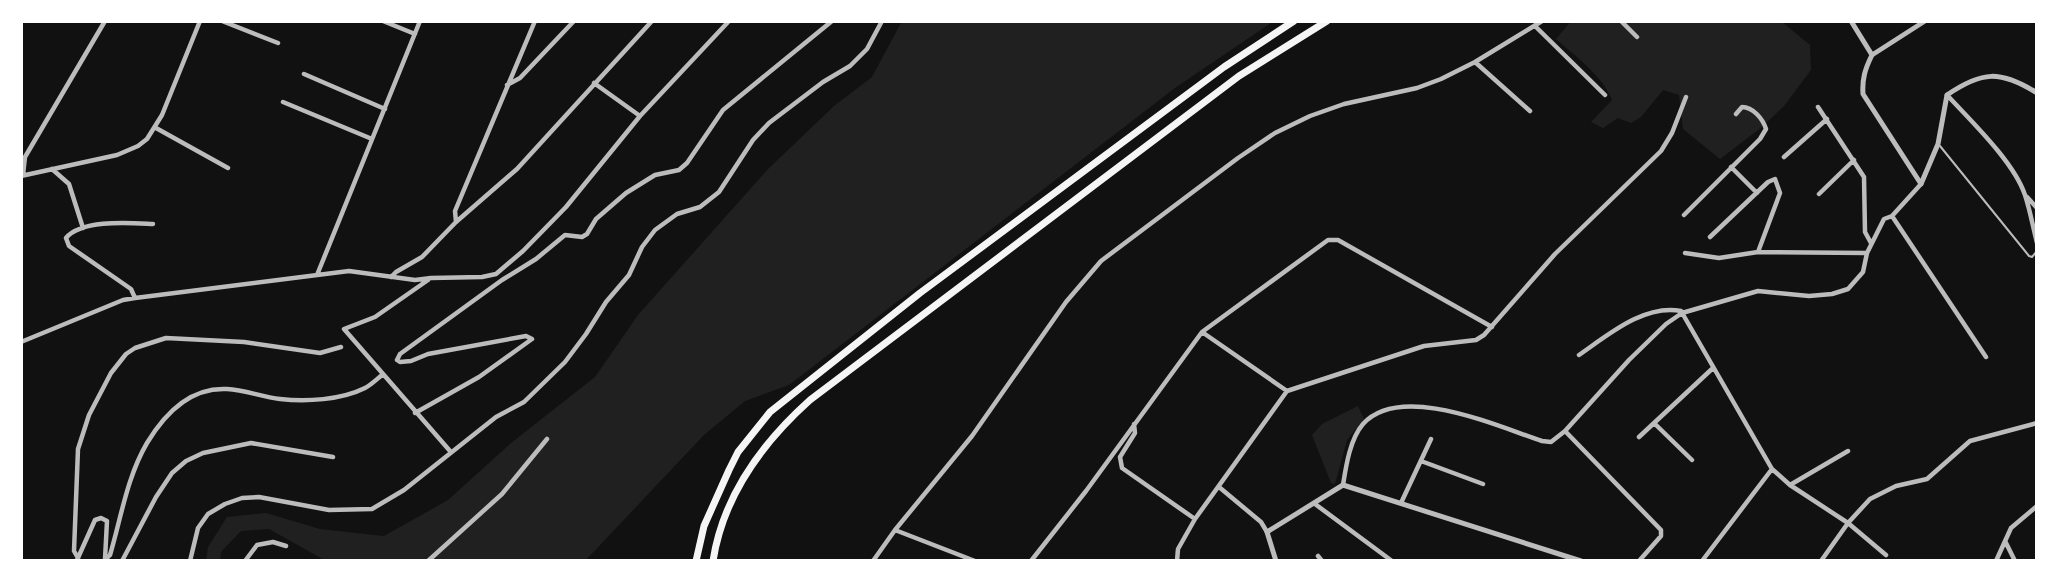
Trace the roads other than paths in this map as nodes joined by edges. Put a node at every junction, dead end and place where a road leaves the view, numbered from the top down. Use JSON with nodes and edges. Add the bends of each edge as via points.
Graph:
{"nodes":[{"id":1,"x":106,"y":21,"type":"edge"},
{"id":2,"x":200,"y":21,"type":"edge"},
{"id":3,"x":222,"y":21,"type":"edge"},
{"id":4,"x":383,"y":21,"type":"edge"},
{"id":5,"x":420,"y":21,"type":"edge"},
{"id":6,"x":535,"y":21,"type":"edge"},
{"id":7,"x":574,"y":21,"type":"edge"},
{"id":8,"x":652,"y":21,"type":"edge"},
{"id":9,"x":729,"y":21,"type":"edge"},
{"id":10,"x":832,"y":21,"type":"edge"},
{"id":11,"x":882,"y":21,"type":"edge"},
{"id":12,"x":1294,"y":21,"type":"edge"},
{"id":13,"x":1327,"y":21,"type":"edge"},
{"id":14,"x":1542,"y":21,"type":"edge"},
{"id":15,"x":1621,"y":21,"type":"edge"},
{"id":16,"x":1851,"y":21,"type":"edge"},
{"id":17,"x":1925,"y":21,"type":"edge"},
{"id":18,"x":1535,"y":26,"type":"junction"},
{"id":19,"x":415,"y":34,"type":"junction"},
{"id":20,"x":1637,"y":37,"type":"dead end"},
{"id":21,"x":278,"y":43,"type":"dead end"},
{"id":22,"x":1872,"y":55,"type":"junction"},
{"id":23,"x":1475,"y":62,"type":"junction"},
{"id":24,"x":304,"y":74,"type":"dead end"},
{"id":25,"x":594,"y":83,"type":"junction"},
{"id":26,"x":506,"y":85,"type":"junction"},
{"id":27,"x":2037,"y":93,"type":"edge"},
{"id":28,"x":1605,"y":95,"type":"dead end"},
{"id":29,"x":1947,"y":95,"type":"junction"},
{"id":30,"x":1686,"y":97,"type":"dead end"},
{"id":31,"x":283,"y":102,"type":"dead end"},
{"id":32,"x":1818,"y":107,"type":"dead end"},
{"id":33,"x":385,"y":109,"type":"junction"},
{"id":34,"x":1530,"y":111,"type":"dead end"},
{"id":35,"x":1736,"y":114,"type":"dead end"},
{"id":36,"x":640,"y":117,"type":"junction"},
{"id":37,"x":1827,"y":119,"type":"junction"},
{"id":38,"x":156,"y":128,"type":"junction"},
{"id":39,"x":372,"y":139,"type":"junction"},
{"id":40,"x":1938,"y":144,"type":"junction"},
{"id":41,"x":23,"y":155,"type":"edge"},
{"id":42,"x":1784,"y":157,"type":"dead end"},
{"id":43,"x":1854,"y":160,"type":"junction"},
{"id":44,"x":1731,"y":167,"type":"junction"},
{"id":45,"x":52,"y":168,"type":"junction"},
{"id":46,"x":228,"y":168,"type":"dead end"},
{"id":47,"x":22,"y":175,"type":"edge"},
{"id":48,"x":1921,"y":184,"type":"junction"},
{"id":49,"x":1757,"y":193,"type":"junction"},
{"id":50,"x":1819,"y":194,"type":"dead end"},
{"id":51,"x":2025,"y":194,"type":"junction"},
{"id":52,"x":2037,"y":208,"type":"edge"},
{"id":53,"x":1684,"y":215,"type":"dead end"},
{"id":54,"x":1892,"y":216,"type":"junction"},
{"id":55,"x":456,"y":222,"type":"junction"},
{"id":56,"x":153,"y":224,"type":"dead end"},
{"id":57,"x":83,"y":228,"type":"junction"},
{"id":58,"x":1710,"y":237,"type":"dead end"},
{"id":59,"x":1871,"y":243,"type":"junction"},
{"id":60,"x":2037,"y":243,"type":"edge"},
{"id":61,"x":2037,"y":251,"type":"edge"},
{"id":62,"x":1758,"y":252,"type":"junction"},
{"id":63,"x":1685,"y":253,"type":"dead end"},
{"id":64,"x":1867,"y":253,"type":"junction"},
{"id":65,"x":496,"y":274,"type":"junction"},
{"id":66,"x":317,"y":275,"type":"junction"},
{"id":67,"x":391,"y":278,"type":"junction"},
{"id":68,"x":432,"y":278,"type":"junction"},
{"id":69,"x":502,"y":280,"type":"junction"},
{"id":70,"x":135,"y":298,"type":"junction"},
{"id":71,"x":1682,"y":313,"type":"junction"},
{"id":72,"x":1492,"y":327,"type":"junction"},
{"id":73,"x":1202,"y":332,"type":"junction"},
{"id":74,"x":21,"y":342,"type":"edge"},
{"id":75,"x":341,"y":347,"type":"dead end"},
{"id":76,"x":1580,"y":355,"type":"dead end"},
{"id":77,"x":1986,"y":357,"type":"dead end"},
{"id":78,"x":1713,"y":368,"type":"junction"},
{"id":79,"x":382,"y":375,"type":"junction"},
{"id":80,"x":1287,"y":391,"type":"junction"},
{"id":81,"x":415,"y":413,"type":"junction"},
{"id":82,"x":1654,"y":423,"type":"junction"},
{"id":83,"x":2037,"y":423,"type":"edge"},
{"id":84,"x":1134,"y":424,"type":"junction"},
{"id":85,"x":1565,"y":431,"type":"junction"},
{"id":86,"x":1639,"y":437,"type":"dead end"},
{"id":87,"x":547,"y":439,"type":"dead end"},
{"id":88,"x":1431,"y":439,"type":"dead end"},
{"id":89,"x":1848,"y":451,"type":"dead end"},
{"id":90,"x":450,"y":452,"type":"junction"},
{"id":91,"x":333,"y":457,"type":"dead end"},
{"id":92,"x":1692,"y":460,"type":"dead end"},
{"id":93,"x":1421,"y":461,"type":"junction"},
{"id":94,"x":1772,"y":469,"type":"junction"},
{"id":95,"x":1483,"y":484,"type":"dead end"},
{"id":96,"x":1343,"y":485,"type":"junction"},
{"id":97,"x":1790,"y":485,"type":"junction"},
{"id":98,"x":1219,"y":487,"type":"junction"},
{"id":99,"x":1401,"y":503,"type":"junction"},
{"id":100,"x":1315,"y":504,"type":"junction"},
{"id":101,"x":2037,"y":506,"type":"edge"},
{"id":102,"x":1195,"y":520,"type":"junction"},
{"id":103,"x":1848,"y":523,"type":"junction"},
{"id":104,"x":895,"y":530,"type":"junction"},
{"id":105,"x":1267,"y":532,"type":"junction"},
{"id":106,"x":2005,"y":541,"type":"junction"},
{"id":107,"x":286,"y":546,"type":"dead end"},
{"id":108,"x":1886,"y":555,"type":"dead end"},
{"id":109,"x":77,"y":560,"type":"edge"},
{"id":110,"x":105,"y":560,"type":"edge"},
{"id":111,"x":122,"y":561,"type":"edge"},
{"id":112,"x":190,"y":561,"type":"edge"},
{"id":113,"x":245,"y":561,"type":"edge"},
{"id":114,"x":428,"y":561,"type":"edge"},
{"id":115,"x":696,"y":561,"type":"edge"},
{"id":116,"x":713,"y":561,"type":"edge"},
{"id":117,"x":873,"y":561,"type":"edge"},
{"id":118,"x":975,"y":561,"type":"edge"},
{"id":119,"x":1031,"y":561,"type":"edge"},
{"id":120,"x":1177,"y":561,"type":"edge"},
{"id":121,"x":1276,"y":561,"type":"edge"},
{"id":122,"x":1392,"y":561,"type":"edge"},
{"id":123,"x":1581,"y":561,"type":"edge"},
{"id":124,"x":1639,"y":561,"type":"edge"},
{"id":125,"x":1702,"y":561,"type":"edge"},
{"id":126,"x":1821,"y":561,"type":"edge"},
{"id":127,"x":1996,"y":561,"type":"edge"},
{"id":128,"x":2015,"y":561,"type":"edge"}],
"edges":[{"from":1,"to":41,"type":"street"},
{"from":2,"to":38,"type":"street"},
{"from":3,"to":21,"type":"street"},
{"from":4,"to":19,"type":"street"},
{"from":5,"to":19,"type":"street"},
{"from":6,"to":26,"type":"street"},
{"from":7,"to":26,"type":"street","via":[[520,78]]},
{"from":8,"to":25,"type":"street"},
{"from":9,"to":36,"type":"street"},
{"from":10,"to":69,"type":"street","via":[[723,110],[679,170],[641,183],[596,219],[587,234],[565,235]]},
{"from":11,"to":90,"type":"street","via":[[867,49],[850,66],[769,123],[719,192],[655,230],[586,334],[524,402]]},
{"from":12,"to":115,"type":"highway","via":[[1224,67],[920,293],[771,412],[744,443],[729,470],[704,526]]},
{"from":13,"to":116,"type":"highway","via":[[1239,76],[788,419],[757,455],[730,502]]},
{"from":14,"to":18,"type":"street"},
{"from":15,"to":20,"type":"street"},
{"from":16,"to":22,"type":"street"},
{"from":17,"to":22,"type":"street"},
{"from":18,"to":23,"type":"street"},
{"from":18,"to":28,"type":"street"},
{"from":19,"to":33,"type":"street"},
{"from":22,"to":48,"type":"street","via":[[1865,69],[1863,94]]},
{"from":23,"to":34,"type":"street"},
{"from":23,"to":104,"type":"street","via":[[1417,88],[1344,103],[1276,133],[1101,261],[1066,302],[972,436]]},
{"from":24,"to":33,"type":"street"},
{"from":25,"to":36,"type":"street"},
{"from":25,"to":55,"type":"street","via":[[517,169]]},
{"from":26,"to":55,"type":"street","via":[[455,211]]},
{"from":27,"to":29,"type":"street","via":[[1993,75],[1969,80]]},
{"from":29,"to":40,"type":"street"},
{"from":29,"to":51,"type":"street","via":[[1992,145]]},
{"from":30,"to":72,"type":"street","via":[[1661,151],[1555,254]]},
{"from":31,"to":39,"type":"street"},
{"from":32,"to":37,"type":"street"},
{"from":33,"to":39,"type":"street"},
{"from":35,"to":44,"type":"street","via":[[1742,107],[1749,108],[1766,129]]},
{"from":36,"to":65,"type":"street","via":[[566,207]]},
{"from":37,"to":42,"type":"street"},
{"from":37,"to":43,"type":"street"},
{"from":38,"to":45,"type":"street","via":[[128,151]]},
{"from":38,"to":46,"type":"street"},
{"from":39,"to":66,"type":"street"},
{"from":40,"to":48,"type":"street"},
{"from":40,"to":61,"type":"lane","via":[[2029,256]]},
{"from":41,"to":47,"type":"street"},
{"from":43,"to":50,"type":"street"},
{"from":43,"to":59,"type":"street","via":[[1865,180],[1864,232]]},
{"from":44,"to":49,"type":"street"},
{"from":44,"to":53,"type":"street"},
{"from":45,"to":47,"type":"street"},
{"from":45,"to":57,"type":"street","via":[[69,184]]},
{"from":48,"to":54,"type":"street"},
{"from":49,"to":58,"type":"street"},
{"from":49,"to":62,"type":"street","via":[[1775,179],[1780,193]]},
{"from":51,"to":52,"type":"street"},
{"from":51,"to":60,"type":"street"},
{"from":54,"to":59,"type":"street","via":[[1884,219]]},
{"from":54,"to":77,"type":"street"},
{"from":55,"to":67,"type":"street","via":[[422,257]]},
{"from":56,"to":57,"type":"street"},
{"from":57,"to":70,"type":"street","via":[[69,235],[66,243],[131,289]]},
{"from":59,"to":64,"type":"street"},
{"from":62,"to":63,"type":"street","via":[[1723,258]]},
{"from":62,"to":64,"type":"street"},
{"from":64,"to":71,"type":"street","via":[[1863,272],[1848,289],[1832,294],[1758,291]]},
{"from":65,"to":68,"type":"street"},
{"from":65,"to":69,"type":"street"},
{"from":66,"to":67,"type":"street","via":[[359,271]]},
{"from":66,"to":70,"type":"street"},
{"from":67,"to":68,"type":"street"},
{"from":68,"to":79,"type":"street","via":[[375,317],[344,329]]},
{"from":69,"to":81,"type":"street","via":[[397,360],[526,336],[531,341]]},
{"from":70,"to":74,"type":"street"},
{"from":71,"to":76,"type":"street","via":[[1671,310],[1638,318]]},
{"from":71,"to":78,"type":"street"},
{"from":71,"to":85,"type":"street","via":[[1629,359]]},
{"from":72,"to":73,"type":"street","via":[[1333,239]]},
{"from":72,"to":80,"type":"street","via":[[1476,340],[1424,346]]},
{"from":73,"to":80,"type":"street"},
{"from":73,"to":84,"type":"street"},
{"from":75,"to":109,"type":"street","via":[[320,353],[244,342],[166,338],[126,354],[89,415],[78,449]]},
{"from":78,"to":82,"type":"street"},
{"from":78,"to":94,"type":"street"},
{"from":79,"to":81,"type":"street"},
{"from":79,"to":110,"type":"street","via":[[365,388],[328,398],[296,400],[212,389],[179,404],[146,444]]},
{"from":80,"to":98,"type":"street"},
{"from":81,"to":90,"type":"street"},
{"from":82,"to":86,"type":"street"},
{"from":82,"to":92,"type":"street"},
{"from":83,"to":103,"type":"street","via":[[1967,443],[1927,480],[1896,486],[1870,499]]},
{"from":84,"to":102,"type":"street","via":[[1135,433],[1120,457],[1122,468]]},
{"from":84,"to":119,"type":"street"},
{"from":85,"to":96,"type":"street","via":[[1548,442],[1450,410],[1410,407],[1389,411],[1363,424]]},
{"from":85,"to":124,"type":"street","via":[[1661,530]]},
{"from":87,"to":114,"type":"street","via":[[502,494]]},
{"from":88,"to":93,"type":"street"},
{"from":89,"to":97,"type":"street"},
{"from":90,"to":112,"type":"street","via":[[419,479],[372,509],[329,510],[259,497],[225,504],[208,514],[198,528]]},
{"from":91,"to":111,"type":"street","via":[[251,443],[186,461],[156,497]]},
{"from":93,"to":95,"type":"street"},
{"from":93,"to":99,"type":"street"},
{"from":94,"to":97,"type":"street"},
{"from":94,"to":125,"type":"street"},
{"from":96,"to":99,"type":"street"},
{"from":96,"to":100,"type":"street"},
{"from":97,"to":103,"type":"street"},
{"from":98,"to":102,"type":"street"},
{"from":98,"to":105,"type":"street"},
{"from":99,"to":123,"type":"street"},
{"from":100,"to":105,"type":"street"},
{"from":100,"to":122,"type":"street"},
{"from":101,"to":106,"type":"street","via":[[2011,528]]},
{"from":102,"to":120,"type":"street","via":[[1178,549]]},
{"from":103,"to":108,"type":"street"},
{"from":103,"to":126,"type":"street"},
{"from":104,"to":117,"type":"street"},
{"from":104,"to":118,"type":"street"},
{"from":105,"to":121,"type":"street"},
{"from":106,"to":127,"type":"street"},
{"from":106,"to":128,"type":"street"},
{"from":107,"to":113,"type":"street","via":[[273,542],[257,545]]},
{"from":109,"to":110,"type":"street","via":[[95,520],[101,518],[108,527]]}]}
